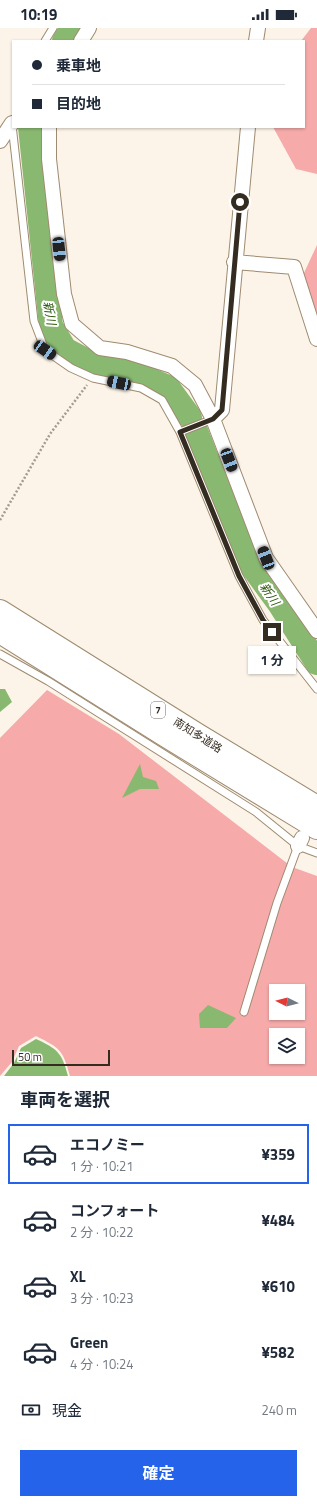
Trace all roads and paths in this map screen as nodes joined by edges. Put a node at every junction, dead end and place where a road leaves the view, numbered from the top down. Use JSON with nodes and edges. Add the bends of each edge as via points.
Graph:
{"nodes":[{"id":1,"x":53,"y":28,"type":"edge"},
{"id":2,"x":89,"y":28,"type":"edge"},
{"id":3,"x":258,"y":28,"type":"edge"},
{"id":4,"x":47,"y":40,"type":"edge"},
{"id":5,"x":82,"y":40,"type":"edge"},
{"id":6,"x":256,"y":40,"type":"edge"},
{"id":7,"x":12,"y":120,"type":"edge"},
{"id":8,"x":13,"y":128,"type":"edge"},
{"id":9,"x":49,"y":128,"type":"edge"},
{"id":10,"x":248,"y":128,"type":"edge"},
{"id":11,"x":0,"y":141,"type":"edge"},
{"id":12,"x":234,"y":262,"type":"junction"},
{"id":13,"x":317,"y":339,"type":"edge"},
{"id":14,"x":93,"y":378,"type":"junction"},
{"id":15,"x":213,"y":419,"type":"junction"},
{"id":16,"x":180,"y":432,"type":"junction"},
{"id":17,"x":0,"y":520,"type":"edge"},
{"id":18,"x":0,"y":611,"type":"edge"},
{"id":19,"x":317,"y":631,"type":"edge"},
{"id":20,"x":4,"y":642,"type":"edge"},
{"id":21,"x":317,"y":689,"type":"edge"},
{"id":22,"x":317,"y":807,"type":"edge"},
{"id":23,"x":306,"y":838,"type":"edge"},
{"id":24,"x":317,"y":853,"type":"edge"},
{"id":25,"x":244,"y":1012,"type":"dead end"}],
"edges":[{"from":1,"to":4,"type":"lane"},
{"from":2,"to":5,"type":"street"},
{"from":3,"to":6,"type":"street"},
{"from":7,"to":11,"type":"street"},
{"from":8,"to":14,"type":"lane","via":[[34,321],[45,350],[71,368]]},
{"from":9,"to":15,"type":"street","via":[[49,159],[64,294],[72,324],[100,348],[127,352],[172,366],[195,385]]},
{"from":10,"to":12,"type":"street"},
{"from":12,"to":13,"type":"street","via":[[294,267]]},
{"from":12,"to":15,"type":"street","via":[[222,410]]},
{"from":14,"to":16,"type":"lane","via":[[141,388],[162,400]]},
{"from":14,"to":17,"type":"path","via":[[50,434]]},
{"from":15,"to":16,"type":"lane"},
{"from":15,"to":19,"type":"street","via":[[266,558]]},
{"from":16,"to":21,"type":"lane","via":[[239,576],[263,620]]},
{"from":18,"to":22,"type":"highway","name":"南知多道路","number":"7"},
{"from":20,"to":23,"type":"highway","name":"南知多道路","number":"7","via":[[166,736]]},
{"from":23,"to":24,"type":"lane"},
{"from":23,"to":25,"type":"lane","via":[[276,903]]}]}
